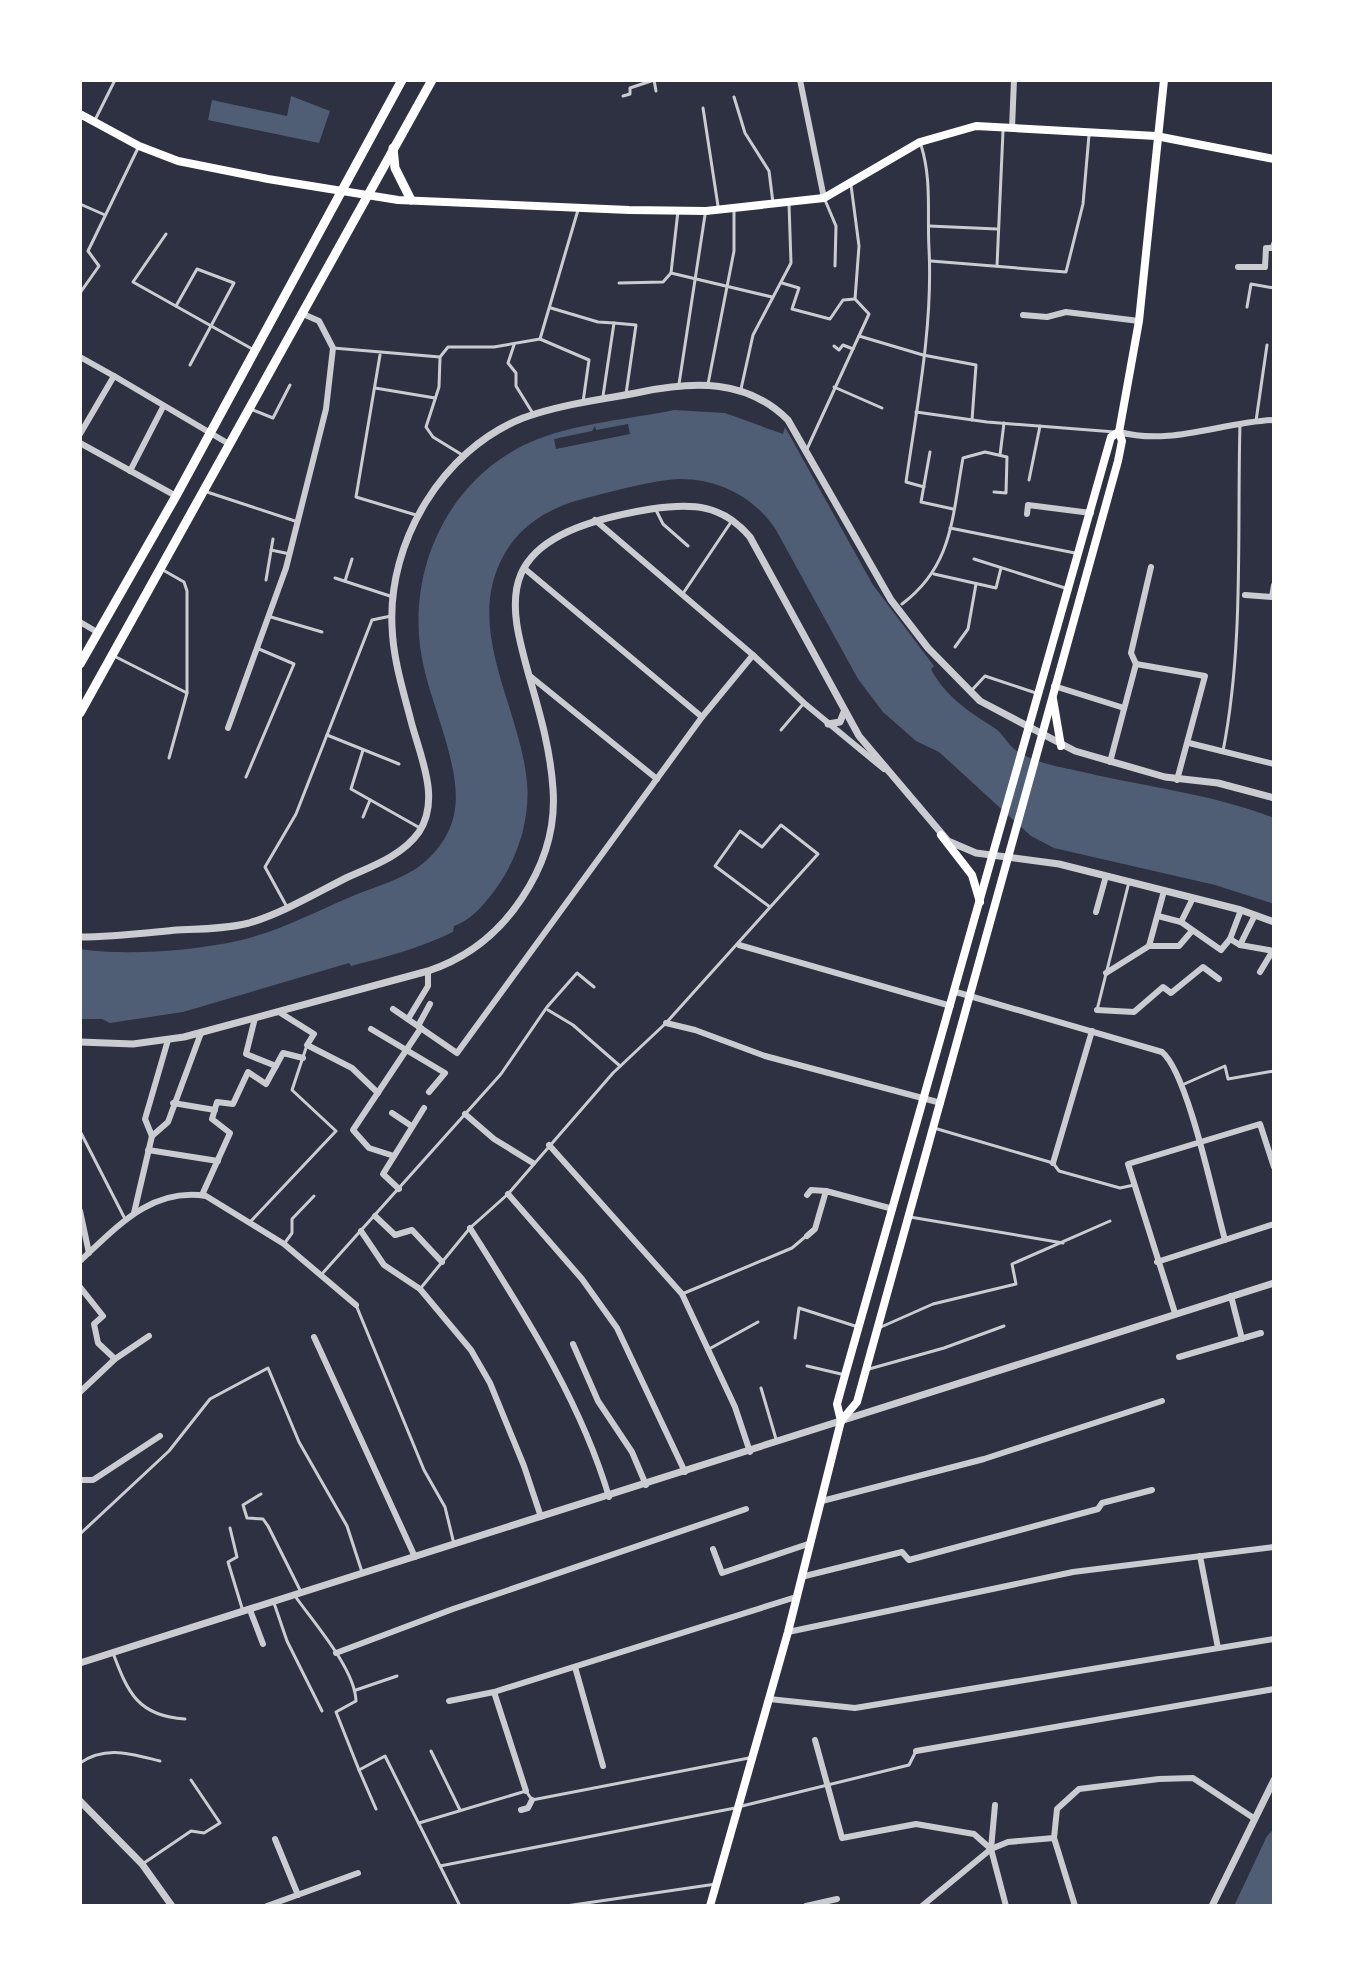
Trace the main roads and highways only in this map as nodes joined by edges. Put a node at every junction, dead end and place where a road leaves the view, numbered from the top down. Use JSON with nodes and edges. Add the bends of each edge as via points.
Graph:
{"nodes":[{"id":1,"x":402,"y":80,"type":"edge"},
{"id":2,"x":432,"y":80,"type":"edge"},
{"id":3,"x":1164,"y":80,"type":"edge"},
{"id":4,"x":80,"y":114,"type":"edge"},
{"id":5,"x":1156,"y":136,"type":"junction"},
{"id":6,"x":393,"y":146,"type":"junction"},
{"id":7,"x":1274,"y":159,"type":"edge"},
{"id":8,"x":340,"y":190,"type":"junction"},
{"id":9,"x":366,"y":195,"type":"junction"},
{"id":10,"x":411,"y":200,"type":"junction"},
{"id":11,"x":1119,"y":432,"type":"junction"},
{"id":12,"x":80,"y":664,"type":"edge"},
{"id":13,"x":1054,"y":690,"type":"junction"},
{"id":14,"x":80,"y":713,"type":"edge"},
{"id":15,"x":1061,"y":746,"type":"road end"},
{"id":16,"x":941,"y":835,"type":"road end"},
{"id":17,"x":980,"y":904,"type":"junction"},
{"id":18,"x":841,"y":1421,"type":"junction"},
{"id":19,"x":710,"y":1906,"type":"edge"}],
"edges":[{"from":1,"to":8,"type":"main road"},
{"from":2,"to":6,"type":"main road"},
{"from":3,"to":5,"type":"main road"},
{"from":4,"to":8,"type":"main road","via":[[178,161]]},
{"from":5,"to":7,"type":"main road"},
{"from":5,"to":10,"type":"main road","via":[[976,126],[920,142],[824,198],[734,209]]},
{"from":5,"to":11,"type":"main road","via":[[1139,321]]},
{"from":6,"to":9,"type":"main road"},
{"from":6,"to":10,"type":"main road","via":[[395,168]]},
{"from":8,"to":9,"type":"main road"},
{"from":8,"to":12,"type":"main road"},
{"from":9,"to":10,"type":"main road"},
{"from":9,"to":14,"type":"main road"},
{"from":11,"to":13,"type":"main road","via":[[1118,461]]},
{"from":11,"to":17,"type":"main road","via":[[1111,437]]},
{"from":13,"to":15,"type":"main road"},
{"from":13,"to":18,"type":"main road","via":[[857,1402]]},
{"from":16,"to":17,"type":"main road","via":[[972,875]]},
{"from":17,"to":18,"type":"main road","via":[[837,1404]]},
{"from":18,"to":19,"type":"main road"}]}
